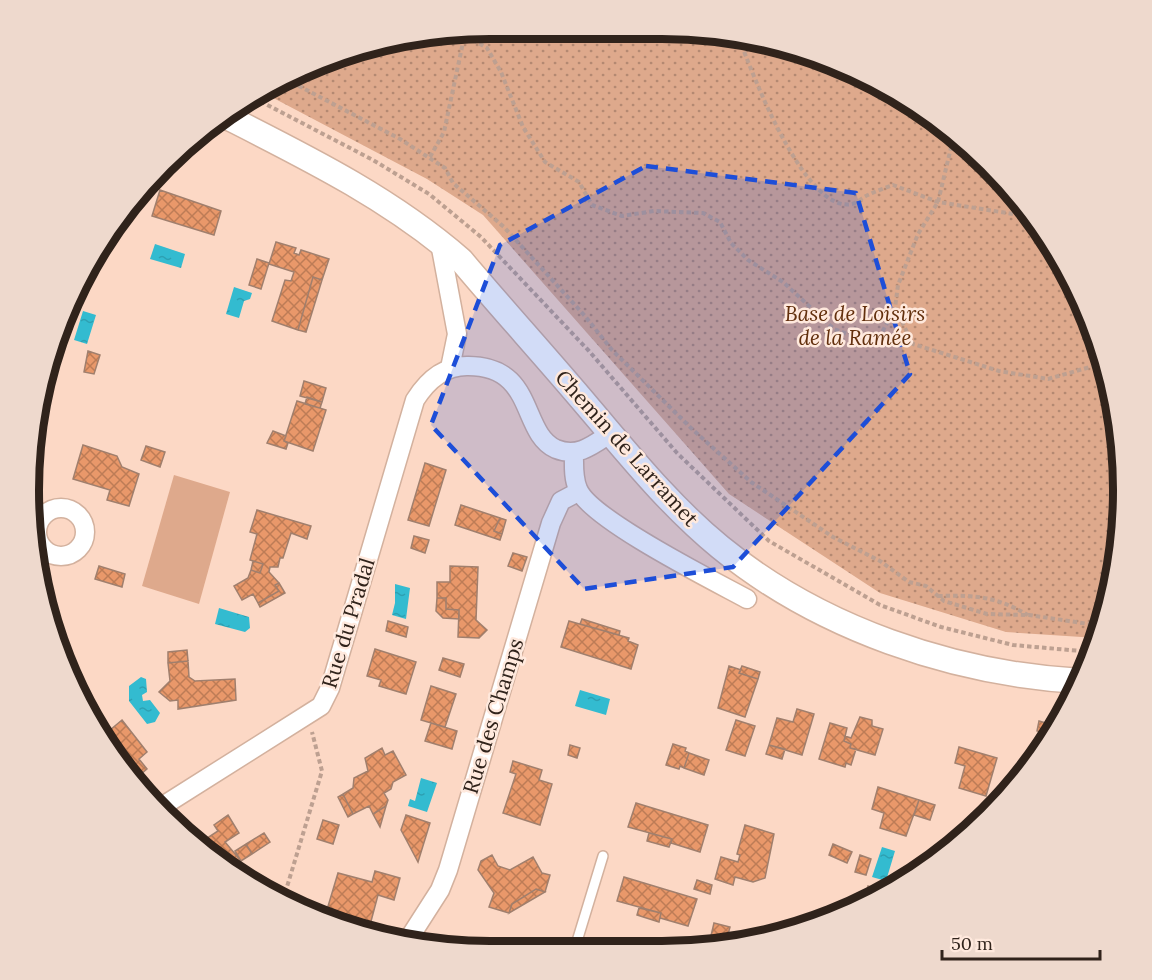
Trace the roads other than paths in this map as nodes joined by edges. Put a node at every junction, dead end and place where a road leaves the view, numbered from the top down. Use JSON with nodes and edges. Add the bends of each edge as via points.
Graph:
{"nodes":[{"id":1,"x":231,"y":120,"type":"edge"},
{"id":2,"x":440,"y":243,"type":"junction"},
{"id":3,"x":450,"y":369,"type":"junction"},
{"id":4,"x":611,"y":433,"type":"junction"},
{"id":5,"x":574,"y":453,"type":"junction"},
{"id":6,"x":579,"y":492,"type":"junction"},
{"id":7,"x":747,"y":599,"type":"dead end"},
{"id":8,"x":1071,"y":680,"type":"edge"},
{"id":9,"x":166,"y":804,"type":"edge"},
{"id":10,"x":603,"y":856,"type":"dead end"},
{"id":11,"x":412,"y":934,"type":"edge"},
{"id":12,"x":577,"y":941,"type":"edge"}],
"edges":[{"from":1,"to":2,"type":"main road","name":"Chemin de Larramet","via":[[358,186],[395,208]]},
{"from":2,"to":3,"type":"street","via":[[457,334]]},
{"from":2,"to":4,"type":"main road","name":"Chemin de Larramet","via":[[461,260]]},
{"from":3,"to":5,"type":"street","name":"Rue du Pradal","via":[[481,367],[504,377],[523,397],[546,443]]},
{"from":3,"to":9,"type":"street","name":"Rue du Pradal","via":[[425,385],[415,400],[330,688],[321,706]]},
{"from":4,"to":5,"type":"street","via":[[590,448]]},
{"from":4,"to":8,"type":"main road","name":"Chemin de Larramet","via":[[662,493],[720,547],[783,592],[891,642],[942,658],[1003,672]]},
{"from":5,"to":6,"type":"street"},
{"from":6,"to":7,"type":"street","via":[[601,513],[645,543]]},
{"from":6,"to":11,"type":"street","name":"Rue des Champs","via":[[561,501],[551,522],[448,870]]},
{"from":10,"to":12,"type":"lane"}]}
